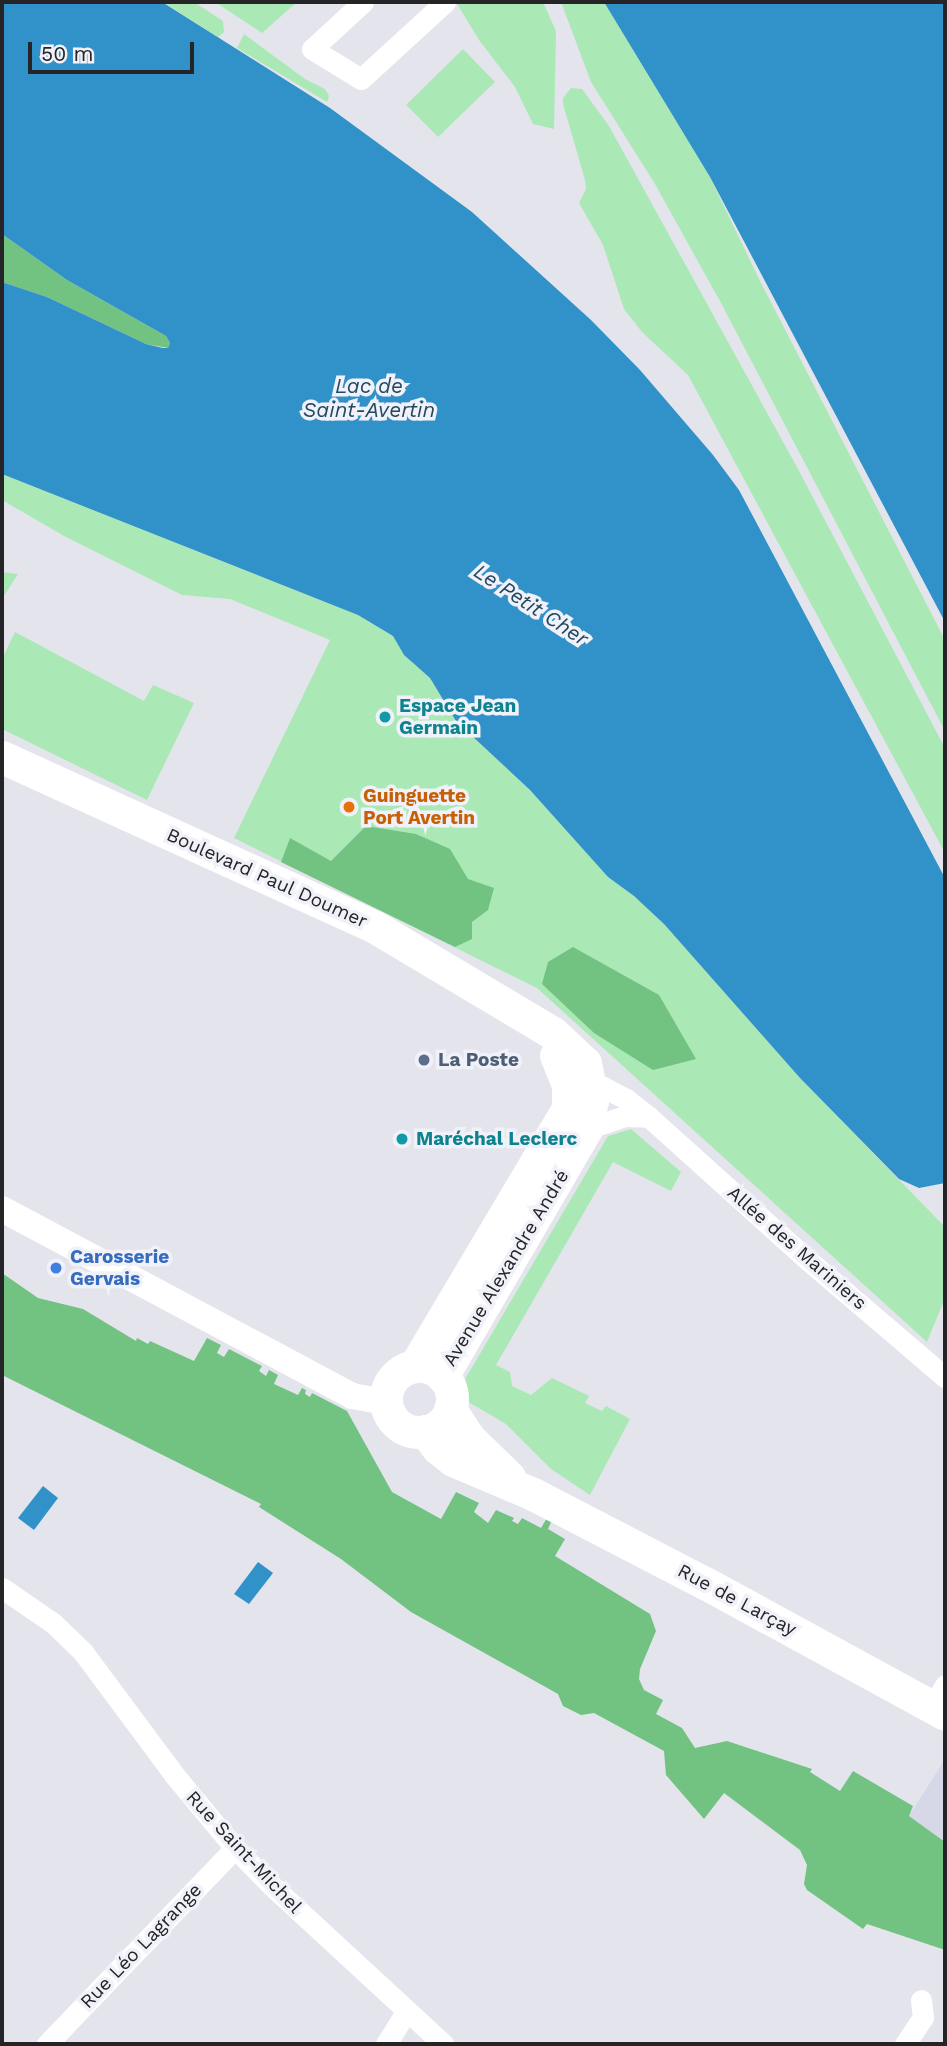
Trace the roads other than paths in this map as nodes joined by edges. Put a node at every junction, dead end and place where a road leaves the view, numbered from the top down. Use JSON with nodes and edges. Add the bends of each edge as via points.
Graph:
{"nodes":[{"id":1,"x":363,"y":2,"type":"edge"},
{"id":2,"x":445,"y":2,"type":"edge"},
{"id":3,"x":2,"y":757,"type":"edge"},
{"id":4,"x":522,"y":1017,"type":"junction"},
{"id":5,"x":591,"y":1080,"type":"junction"},
{"id":6,"x":649,"y":1117,"type":"junction"},
{"id":7,"x":586,"y":1129,"type":"junction"},
{"id":8,"x":2,"y":1209,"type":"edge"},
{"id":9,"x":429,"y":1371,"type":"junction"},
{"id":10,"x":945,"y":1377,"type":"edge"},
{"id":11,"x":386,"y":1402,"type":"junction"},
{"id":12,"x":450,"y":1409,"type":"junction"},
{"id":13,"x":425,"y":1432,"type":"junction"},
{"id":14,"x":527,"y":1491,"type":"junction"},
{"id":15,"x":2,"y":1588,"type":"edge"},
{"id":16,"x":941,"y":1702,"type":"edge"},
{"id":17,"x":235,"y":1847,"type":"junction"},
{"id":18,"x":921,"y":2000,"type":"dead end"},
{"id":19,"x":407,"y":2011,"type":"junction"},
{"id":20,"x":47,"y":2044,"type":"edge"},
{"id":21,"x":386,"y":2044,"type":"edge"},
{"id":22,"x":443,"y":2044,"type":"edge"},
{"id":23,"x":905,"y":2044,"type":"edge"}],
"edges":[{"from":1,"to":2,"type":"street","via":[[312,49],[361,79]]},
{"from":3,"to":4,"type":"main road","name":"Boulevard Paul Doumer","via":[[375,927]]},
{"from":4,"to":5,"type":"main road","via":[[576,1051]]},
{"from":4,"to":9,"type":"main road","name":"Avenue Alexandre André","via":[[556,1055],[568,1085],[568,1108]]},
{"from":5,"to":6,"type":"street","name":"Allée des Mariniers"},
{"from":5,"to":7,"type":"main road","name":"Avenue Alexandre André","via":[[593,1100]]},
{"from":6,"to":7,"type":"street","via":[[625,1116]]},
{"from":6,"to":10,"type":"street","name":"Allée des Mariniers"},
{"from":7,"to":9,"type":"main road","name":"Avenue Alexandre André"},
{"from":8,"to":11,"type":"street","via":[[352,1395]]},
{"from":9,"to":11,"type":"main road","via":[[396,1375]]},
{"from":9,"to":12,"type":"main road","via":[[449,1386]]},
{"from":11,"to":13,"type":"main road","via":[[396,1423]]},
{"from":12,"to":13,"type":"main road","via":[[445,1419]]},
{"from":12,"to":14,"type":"main road","via":[[469,1438]]},
{"from":13,"to":14,"type":"main road","via":[[453,1460]]},
{"from":14,"to":16,"type":"main road","name":"Rue de Larçay"},
{"from":15,"to":17,"type":"street","name":"Rue Saint-Michel","via":[[53,1623],[83,1652],[175,1776]]},
{"from":17,"to":19,"type":"street","name":"Rue Saint-Michel"},
{"from":17,"to":20,"type":"street","name":"Rue Léo Lagrange"},
{"from":18,"to":23,"type":"street","via":[[923,2017]]},
{"from":19,"to":21,"type":"street"},
{"from":19,"to":22,"type":"street","name":"Rue Saint-Michel"}]}
